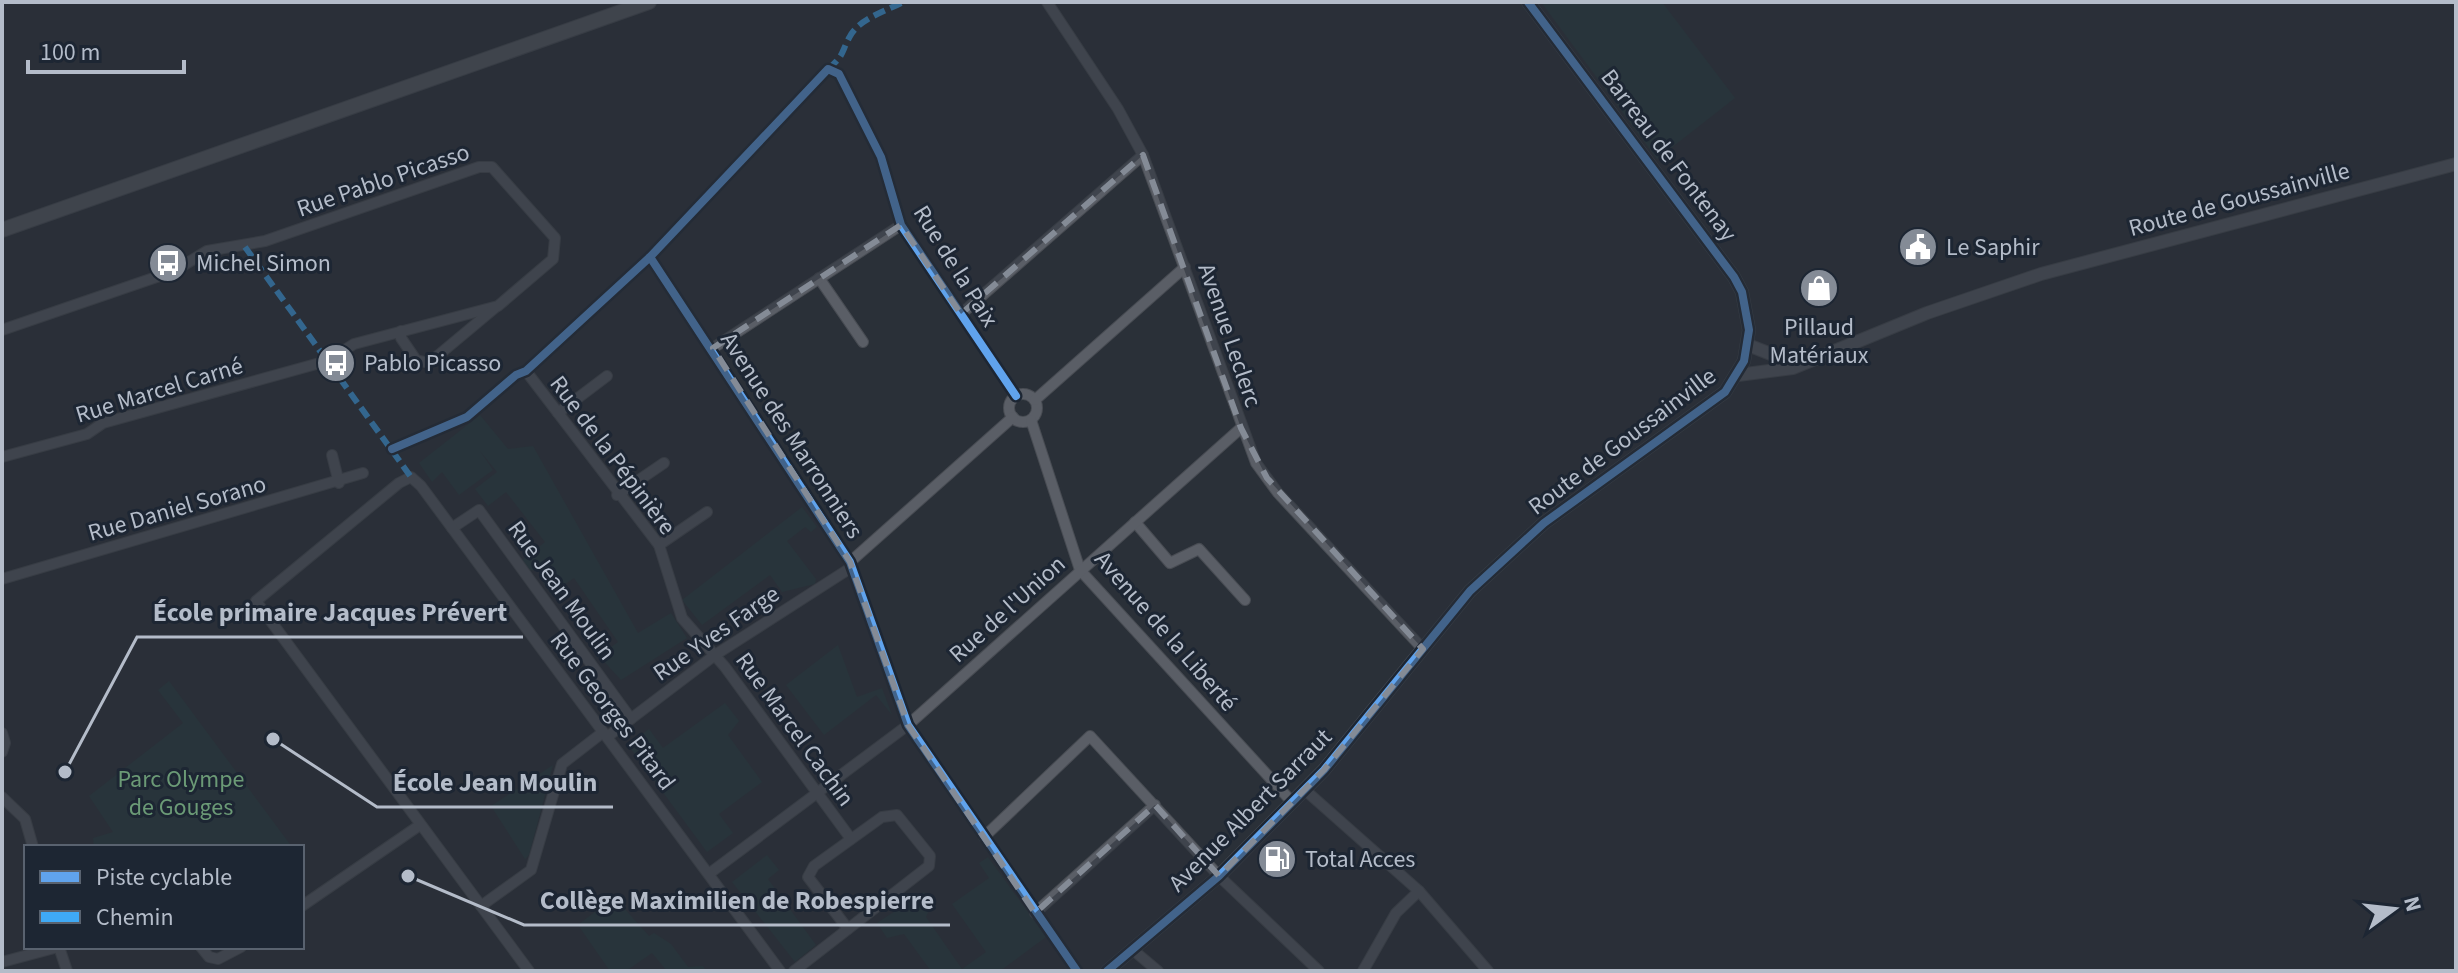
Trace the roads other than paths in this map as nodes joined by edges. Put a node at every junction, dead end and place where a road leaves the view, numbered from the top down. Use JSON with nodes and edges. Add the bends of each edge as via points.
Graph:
{"nodes":[{"id":1,"x":649,"y":2,"type":"edge"},
{"id":2,"x":1047,"y":2,"type":"edge"},
{"id":3,"x":1528,"y":2,"type":"edge"},
{"id":4,"x":1143,"y":155,"type":"junction"},
{"id":5,"x":2456,"y":164,"type":"edge"},
{"id":6,"x":901,"y":225,"type":"junction"},
{"id":7,"x":2,"y":229,"type":"edge"},
{"id":8,"x":650,"y":257,"type":"joint"},
{"id":9,"x":1185,"y":267,"type":"junction"},
{"id":10,"x":819,"y":278,"type":"junction"},
{"id":11,"x":498,"y":306,"type":"junction"},
{"id":12,"x":961,"y":314,"type":"junction"},
{"id":13,"x":2,"y":330,"type":"edge"},
{"id":14,"x":401,"y":331,"type":"junction"},
{"id":15,"x":863,"y":342,"type":"dead end"},
{"id":16,"x":1748,"y":345,"type":"junction"},
{"id":17,"x":713,"y":348,"type":"junction"},
{"id":18,"x":327,"y":361,"type":"joint"},
{"id":19,"x":1808,"y":361,"type":"junction"},
{"id":20,"x":529,"y":375,"type":"dead end"},
{"id":21,"x":1738,"y":375,"type":"junction"},
{"id":22,"x":607,"y":376,"type":"dead end"},
{"id":23,"x":1016,"y":396,"type":"junction"},
{"id":24,"x":1035,"y":400,"type":"junction"},
{"id":25,"x":558,"y":413,"type":"junction"},
{"id":26,"x":1013,"y":417,"type":"junction"},
{"id":27,"x":1031,"y":420,"type":"junction"},
{"id":28,"x":1241,"y":428,"type":"junction"},
{"id":29,"x":332,"y":455,"type":"dead end"},
{"id":30,"x":2,"y":457,"type":"edge"},
{"id":31,"x":664,"y":463,"type":"dead end"},
{"id":32,"x":363,"y":473,"type":"dead end"},
{"id":33,"x":339,"y":483,"type":"junction"},
{"id":34,"x":617,"y":495,"type":"junction"},
{"id":35,"x":707,"y":512,"type":"dead end"},
{"id":36,"x":1135,"y":522,"type":"junction"},
{"id":37,"x":452,"y":528,"type":"junction"},
{"id":38,"x":659,"y":545,"type":"junction"},
{"id":39,"x":851,"y":564,"type":"junction"},
{"id":40,"x":1080,"y":570,"type":"junction"},
{"id":41,"x":2,"y":579,"type":"edge"},
{"id":42,"x":1470,"y":591,"type":"joint"},
{"id":43,"x":1245,"y":600,"type":"dead end"},
{"id":44,"x":675,"y":605,"type":"joint"},
{"id":45,"x":1423,"y":649,"type":"junction"},
{"id":46,"x":715,"y":655,"type":"junction"},
{"id":47,"x":631,"y":719,"type":"junction"},
{"id":48,"x":908,"y":725,"type":"junction"},
{"id":49,"x":2,"y":733,"type":"edge"},
{"id":50,"x":605,"y":735,"type":"junction"},
{"id":51,"x":2,"y":752,"type":"edge"},
{"id":52,"x":1305,"y":790,"type":"junction"},
{"id":53,"x":818,"y":793,"type":"junction"},
{"id":54,"x":2,"y":797,"type":"edge"},
{"id":55,"x":1292,"y":802,"type":"junction"},
{"id":56,"x":1155,"y":805,"type":"junction"},
{"id":57,"x":420,"y":825,"type":"junction"},
{"id":58,"x":984,"y":837,"type":"junction"},
{"id":59,"x":851,"y":839,"type":"junction"},
{"id":60,"x":32,"y":845,"type":"edge"},
{"id":61,"x":710,"y":873,"type":"junction"},
{"id":62,"x":1219,"y":876,"type":"junction"},
{"id":63,"x":1419,"y":891,"type":"junction"},
{"id":64,"x":304,"y":905,"type":"edge"},
{"id":65,"x":481,"y":906,"type":"junction"},
{"id":66,"x":1035,"y":913,"type":"junction"},
{"id":67,"x":848,"y":929,"type":"junction"},
{"id":68,"x":51,"y":949,"type":"edge"},
{"id":69,"x":59,"y":949,"type":"edge"},
{"id":70,"x":203,"y":949,"type":"edge"},
{"id":71,"x":237,"y":949,"type":"edge"},
{"id":72,"x":1133,"y":950,"type":"junction"},
{"id":73,"x":2,"y":962,"type":"edge"},
{"id":74,"x":67,"y":971,"type":"edge"},
{"id":75,"x":529,"y":971,"type":"edge"},
{"id":76,"x":780,"y":971,"type":"edge"},
{"id":77,"x":794,"y":971,"type":"edge"},
{"id":78,"x":1077,"y":971,"type":"edge"},
{"id":79,"x":1107,"y":971,"type":"edge"},
{"id":80,"x":1158,"y":971,"type":"edge"},
{"id":81,"x":1319,"y":971,"type":"edge"},
{"id":82,"x":1363,"y":971,"type":"edge"},
{"id":83,"x":1488,"y":971,"type":"edge"}],
"edges":[{"from":1,"to":7,"type":"main road"},
{"from":2,"to":4,"type":"street","name":"Avenue Leclerc"},
{"from":3,"to":16,"type":"street","name":"Barreau de Fontenay","via":[[1734,277],[1748,312]]},
{"from":4,"to":9,"type":"street","name":"Avenue Leclerc"},
{"from":4,"to":12,"type":"street"},
{"from":5,"to":19,"type":"street","name":"Route de Goussainville","via":[[2041,274]]},
{"from":6,"to":8,"type":"street","name":"Rue de la Paix","via":[[881,157],[839,74],[828,69]]},
{"from":6,"to":10,"type":"street"},
{"from":6,"to":12,"type":"street","name":"Rue de la Paix"},
{"from":8,"to":17,"type":"street","name":"Avenue des Marronniers"},
{"from":9,"to":24,"type":"street"},
{"from":9,"to":28,"type":"street","name":"Avenue Leclerc"},
{"from":10,"to":15,"type":"street"},
{"from":10,"to":17,"type":"street"},
{"from":11,"to":13,"type":"street","name":"Rue Pablo Picasso","via":[[553,259],[555,238],[492,167],[479,167],[245,247],[207,251],[174,271]]},
{"from":11,"to":14,"type":"street","name":"Rue Pablo Picasso"},
{"from":11,"to":14,"type":"street","name":"Rue Pablo Picasso","via":[[429,363],[416,360]]},
{"from":12,"to":23,"type":"street","name":"Rue de la Paix"},
{"from":14,"to":18,"type":"street","name":"Rue Pablo Picasso","via":[[354,344]]},
{"from":16,"to":19,"type":"street","via":[[1786,360]]},
{"from":16,"to":21,"type":"street","name":"Route de Goussainville"},
{"from":17,"to":39,"type":"street","name":"Avenue des Marronniers"},
{"from":18,"to":30,"type":"street","name":"Rue Marcel Carné"},
{"from":19,"to":21,"type":"street","name":"Route de Goussainville","via":[[1784,371]]},
{"from":20,"to":25,"type":"street","name":"Rue de la Pépinière"},
{"from":21,"to":42,"type":"street","name":"Route de Goussainville","via":[[1714,401],[1544,523]]},
{"from":22,"to":25,"type":"street"},
{"from":23,"to":24,"type":"street"},
{"from":23,"to":26,"type":"street","via":[[1010,404]]},
{"from":24,"to":27,"type":"street","via":[[1037,413]]},
{"from":25,"to":34,"type":"street","name":"Rue de la Pépinière"},
{"from":26,"to":27,"type":"street","via":[[1023,423]]},
{"from":26,"to":39,"type":"street","name":"Rue Yves Farge"},
{"from":27,"to":40,"type":"street","name":"Avenue de la Liberté"},
{"from":28,"to":36,"type":"street","name":"Rue de l'Union"},
{"from":28,"to":45,"type":"street","name":"Avenue Leclerc","via":[[1256,463],[1278,493]]},
{"from":29,"to":33,"type":"street"},
{"from":31,"to":34,"type":"street"},
{"from":32,"to":33,"type":"street","name":"Rue Daniel Sorano"},
{"from":33,"to":41,"type":"street","name":"Rue Daniel Sorano"},
{"from":34,"to":38,"type":"street","name":"Rue de la Pépinière"},
{"from":35,"to":38,"type":"street"},
{"from":36,"to":40,"type":"street","name":"Rue de l'Union"},
{"from":36,"to":43,"type":"street","via":[[1170,563],[1199,549]]},
{"from":37,"to":47,"type":"street","name":"Rue Jean Moulin","via":[[479,510]]},
{"from":37,"to":50,"type":"street","name":"Rue Georges Pitard"},
{"from":37,"to":57,"type":"street","name":"Rue Georges Pitard","via":[[411,477],[256,601]]},
{"from":38,"to":44,"type":"street","name":"Rue de la Pépinière"},
{"from":39,"to":46,"type":"street","name":"Rue Yves Farge"},
{"from":39,"to":48,"type":"street","name":"Avenue des Marronniers"},
{"from":40,"to":48,"type":"street","name":"Rue de l'Union"},
{"from":40,"to":55,"type":"street","name":"Avenue de la Liberté"},
{"from":42,"to":45,"type":"street","name":"Avenue Albert Sarraut"},
{"from":44,"to":46,"type":"street","name":"Rue Marcel Cachin"},
{"from":45,"to":52,"type":"street","name":"Avenue Albert Sarraut"},
{"from":46,"to":47,"type":"street","name":"Rue Yves Farge"},
{"from":46,"to":53,"type":"street","name":"Rue Marcel Cachin"},
{"from":47,"to":50,"type":"street","name":"Rue Yves Farge"},
{"from":48,"to":53,"type":"street","name":"Rue de l'Union"},
{"from":48,"to":58,"type":"street","name":"Avenue des Marronniers"},
{"from":49,"to":51,"type":"street"},
{"from":50,"to":61,"type":"street","name":"Rue Georges Pitard"},
{"from":50,"to":65,"type":"street","name":"Rue Yves Farge","via":[[562,764],[531,870]]},
{"from":52,"to":55,"type":"street","name":"Avenue Albert Sarraut"},
{"from":52,"to":63,"type":"street"},
{"from":53,"to":59,"type":"street","name":"Rue Marcel Cachin"},
{"from":53,"to":61,"type":"street","name":"Rue de l'Union"},
{"from":54,"to":60,"type":"street","via":[[25,819]]},
{"from":55,"to":62,"type":"street","name":"Avenue Albert Sarraut"},
{"from":56,"to":58,"type":"street","via":[[1090,736]]},
{"from":56,"to":62,"type":"street"},
{"from":56,"to":66,"type":"street"},
{"from":57,"to":64,"type":"street"},
{"from":57,"to":65,"type":"street"},
{"from":58,"to":66,"type":"street","name":"Avenue des Marronniers"},
{"from":59,"to":67,"type":"street","via":[[814,866],[808,877]]},
{"from":59,"to":67,"type":"street","via":[[882,817],[897,815],[930,856],[929,866]]},
{"from":61,"to":76,"type":"street","name":"Rue Georges Pitard"},
{"from":62,"to":72,"type":"street","name":"Avenue Albert Sarraut"},
{"from":62,"to":81,"type":"street"},
{"from":63,"to":82,"type":"street","via":[[1396,913]]},
{"from":63,"to":83,"type":"street"},
{"from":65,"to":75,"type":"street"},
{"from":66,"to":78,"type":"street","name":"Avenue des Marronniers"},
{"from":67,"to":77,"type":"street"},
{"from":68,"to":73,"type":"street"},
{"from":69,"to":74,"type":"street"},
{"from":70,"to":71,"type":"street","via":[[218,959]]},
{"from":72,"to":79,"type":"street","name":"Avenue Albert Sarraut"},
{"from":72,"to":80,"type":"street"}]}
